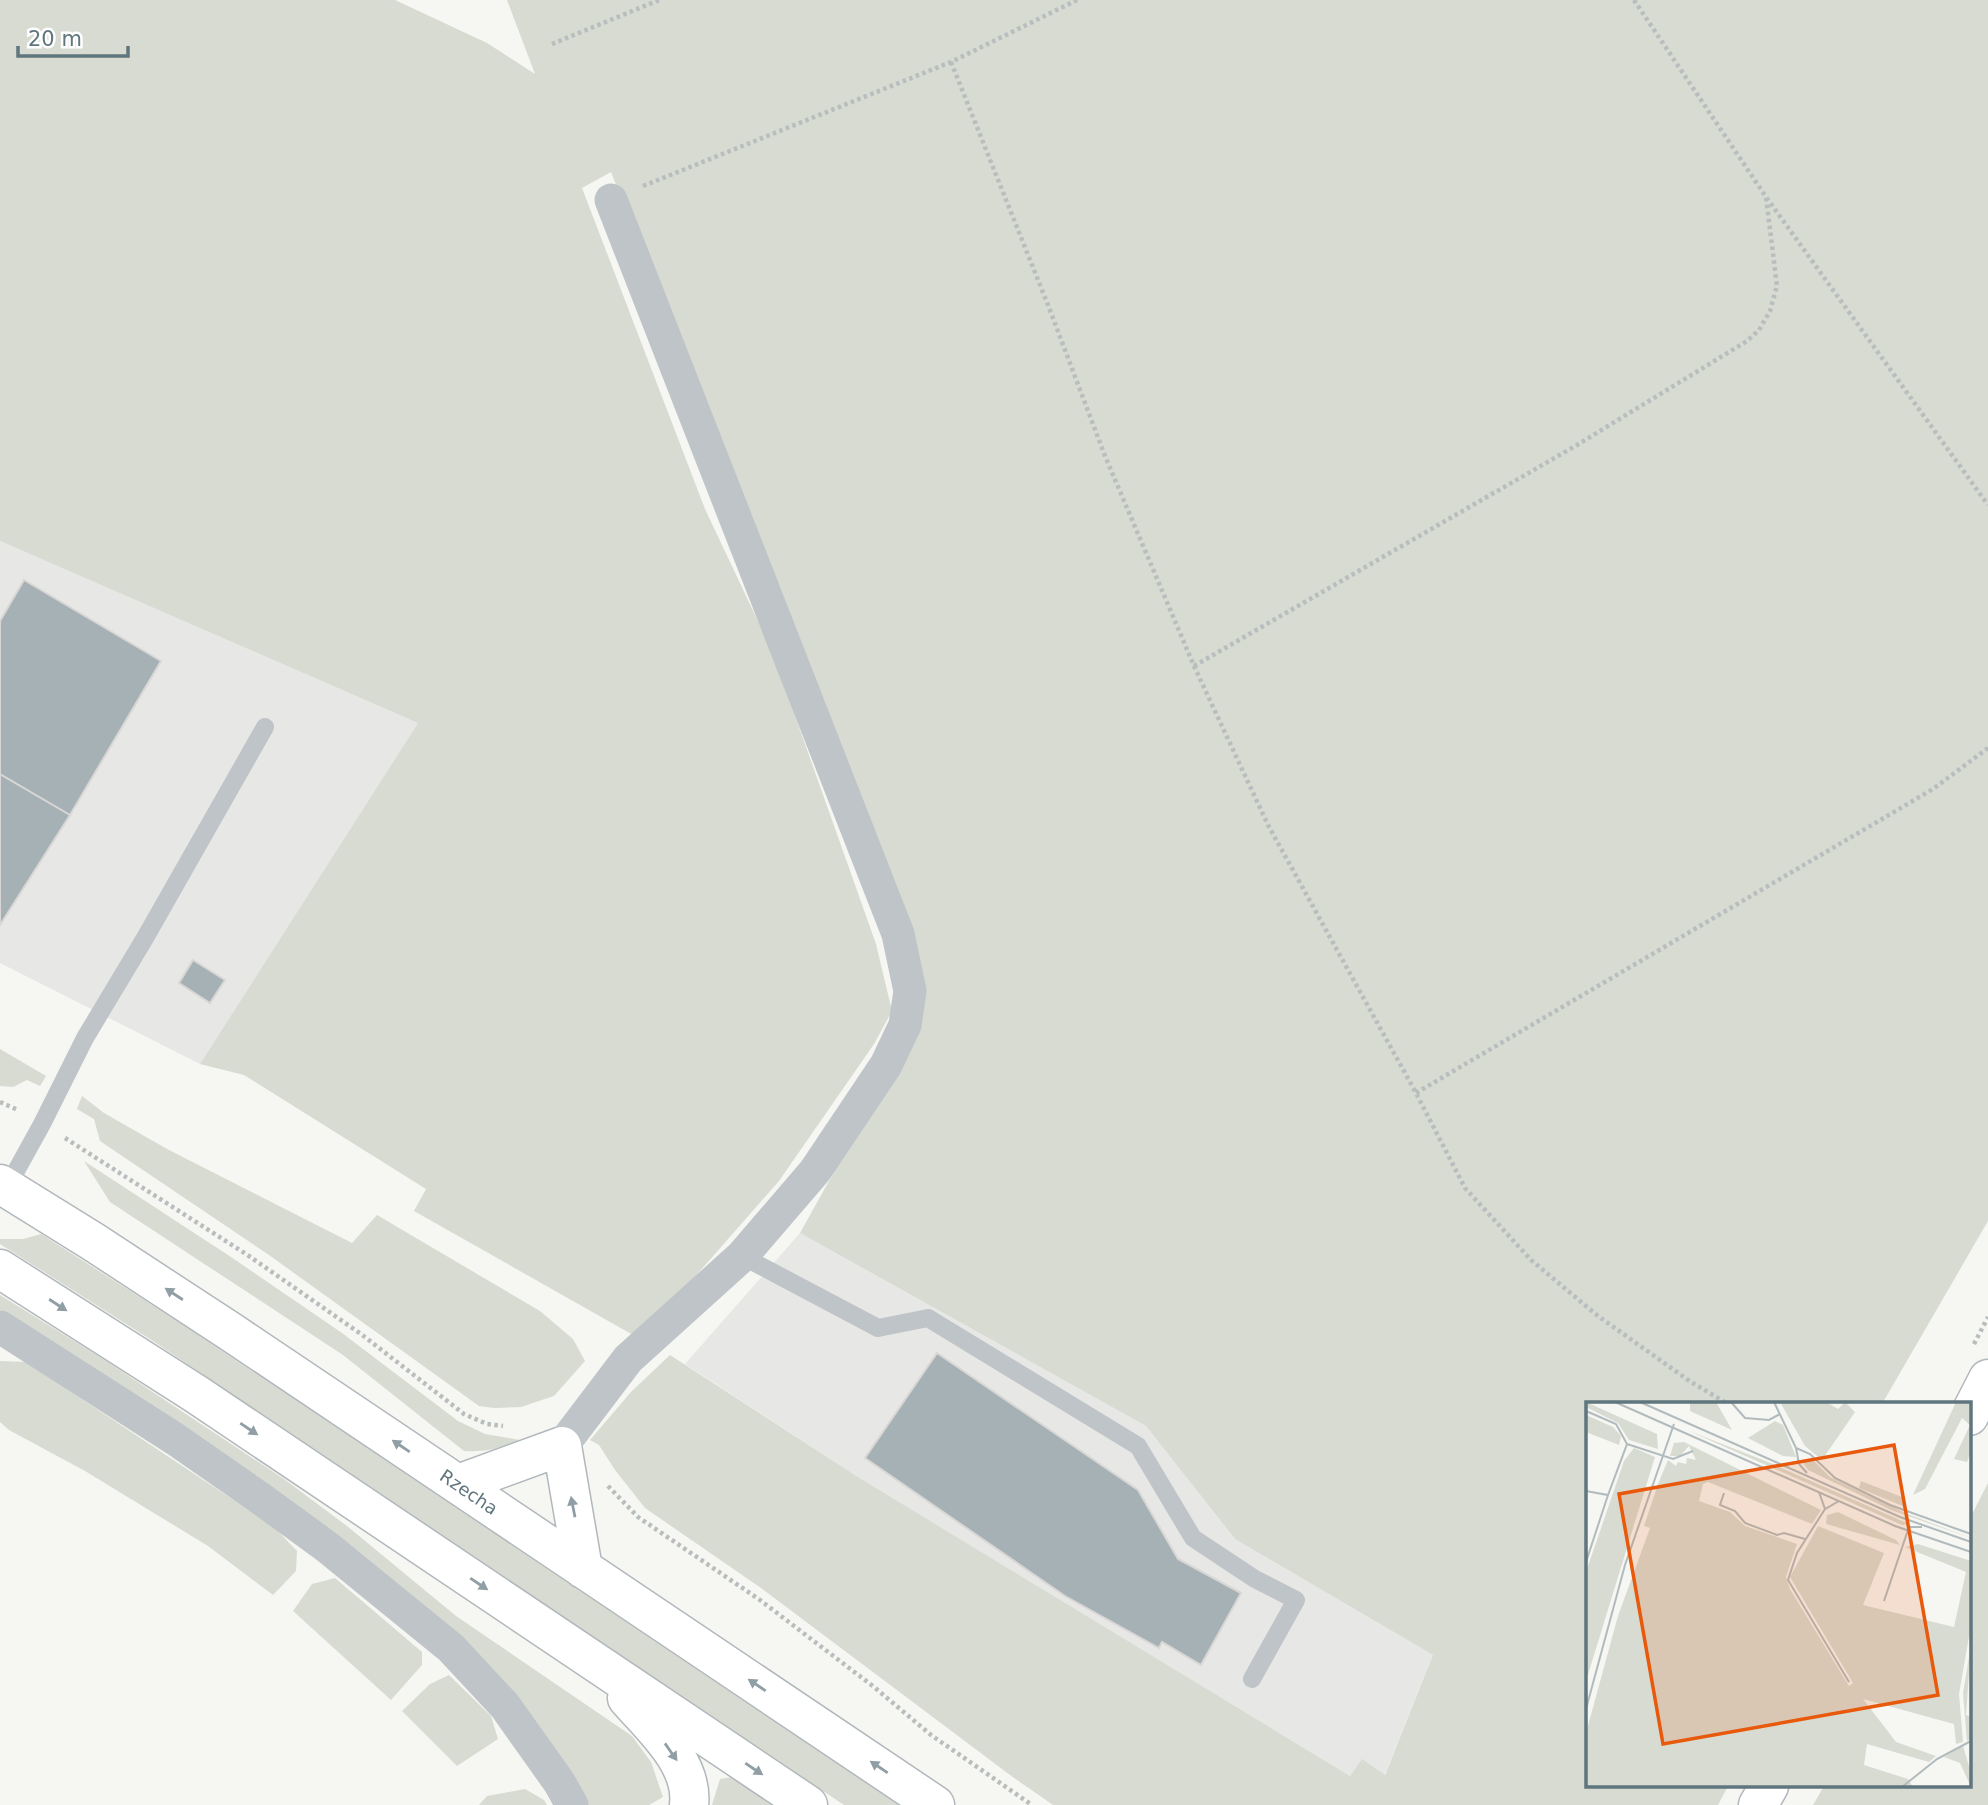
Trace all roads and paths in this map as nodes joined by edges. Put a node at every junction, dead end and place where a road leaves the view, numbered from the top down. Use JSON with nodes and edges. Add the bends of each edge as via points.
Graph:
{"nodes":[{"id":1,"x":659,"y":0,"type":"edge"},
{"id":2,"x":1077,"y":0,"type":"edge"},
{"id":3,"x":1634,"y":0,"type":"edge"},
{"id":4,"x":552,"y":44,"type":"dead end"},
{"id":5,"x":951,"y":62,"type":"junction"},
{"id":6,"x":1766,"y":197,"type":"junction"},
{"id":7,"x":611,"y":200,"type":"joint"},
{"id":8,"x":1988,"y":505,"type":"edge"},
{"id":9,"x":1194,"y":666,"type":"junction"},
{"id":10,"x":265,"y":727,"type":"dead end"},
{"id":11,"x":1988,"y":748,"type":"edge"},
{"id":12,"x":1416,"y":1093,"type":"junction"},
{"id":13,"x":2,"y":1191,"type":"edge"},
{"id":14,"x":742,"y":1256,"type":"junction"},
{"id":15,"x":0,"y":1269,"type":"edge"},
{"id":16,"x":0,"y":1327,"type":"edge"},
{"id":17,"x":1988,"y":1380,"type":"edge"},
{"id":18,"x":1725,"y":1402,"type":"edge"},
{"id":19,"x":1970,"y":1414,"type":"edge"},
{"id":20,"x":562,"y":1446,"type":"junction"},
{"id":21,"x":458,"y":1484,"type":"junction"},
{"id":22,"x":583,"y":1569,"type":"junction"},
{"id":23,"x":596,"y":1662,"type":"junction"},
{"id":24,"x":1252,"y":1679,"type":"dead end"},
{"id":25,"x":1768,"y":1787,"type":"edge"},
{"id":26,"x":572,"y":1805,"type":"edge"},
{"id":27,"x":690,"y":1805,"type":"edge"},
{"id":28,"x":808,"y":1805,"type":"edge"},
{"id":29,"x":935,"y":1805,"type":"edge"},
{"id":30,"x":1758,"y":1805,"type":"edge"}],
"edges":[{"from":1,"to":4,"type":"path"},
{"from":2,"to":5,"type":"path"},
{"from":3,"to":6,"type":"path"},
{"from":5,"to":7,"type":"path"},
{"from":5,"to":9,"type":"path","via":[[1105,456]]},
{"from":6,"to":8,"type":"path"},
{"from":6,"to":9,"type":"path","via":[[1777,286],[1770,311],[1747,341],[1577,445]]},
{"from":7,"to":14,"type":"street","via":[[898,934],[910,991],[905,1025],[887,1065],[815,1171]]},
{"from":9,"to":12,"type":"path","via":[[1268,825]]},
{"from":10,"to":13,"type":"lane"},
{"from":11,"to":12,"type":"path","via":[[1933,789]]},
{"from":12,"to":18,"type":"path","via":[[1465,1188],[1531,1260],[1598,1316]]},
{"from":21,"to":13,"type":"main road","name":"Rzecha","one_way":true,"via":[[104,1248]]},
{"from":14,"to":20,"type":"street","via":[[628,1359]]},
{"from":14,"to":24,"type":"lane","via":[[878,1328],[928,1318],[1138,1446],[1193,1538],[1296,1600]]},
{"from":15,"to":23,"type":"main road","one_way":true,"via":[[197,1394]]},
{"from":16,"to":26,"type":"street","via":[[264,1501],[451,1648],[505,1706]]},
{"from":17,"to":19,"type":"main road"},
{"from":20,"to":21,"type":"main road"},
{"from":22,"to":20,"type":"main road","one_way":true},
{"from":21,"to":22,"type":"main road","name":"Rzecha"},
{"from":29,"to":22,"type":"main road","name":"Rzecha","one_way":true},
{"from":23,"to":27,"type":"main road","one_way":true,"via":[[673,1752],[684,1771]]},
{"from":23,"to":28,"type":"main road","one_way":true},
{"from":25,"to":30,"type":"main road"}]}
